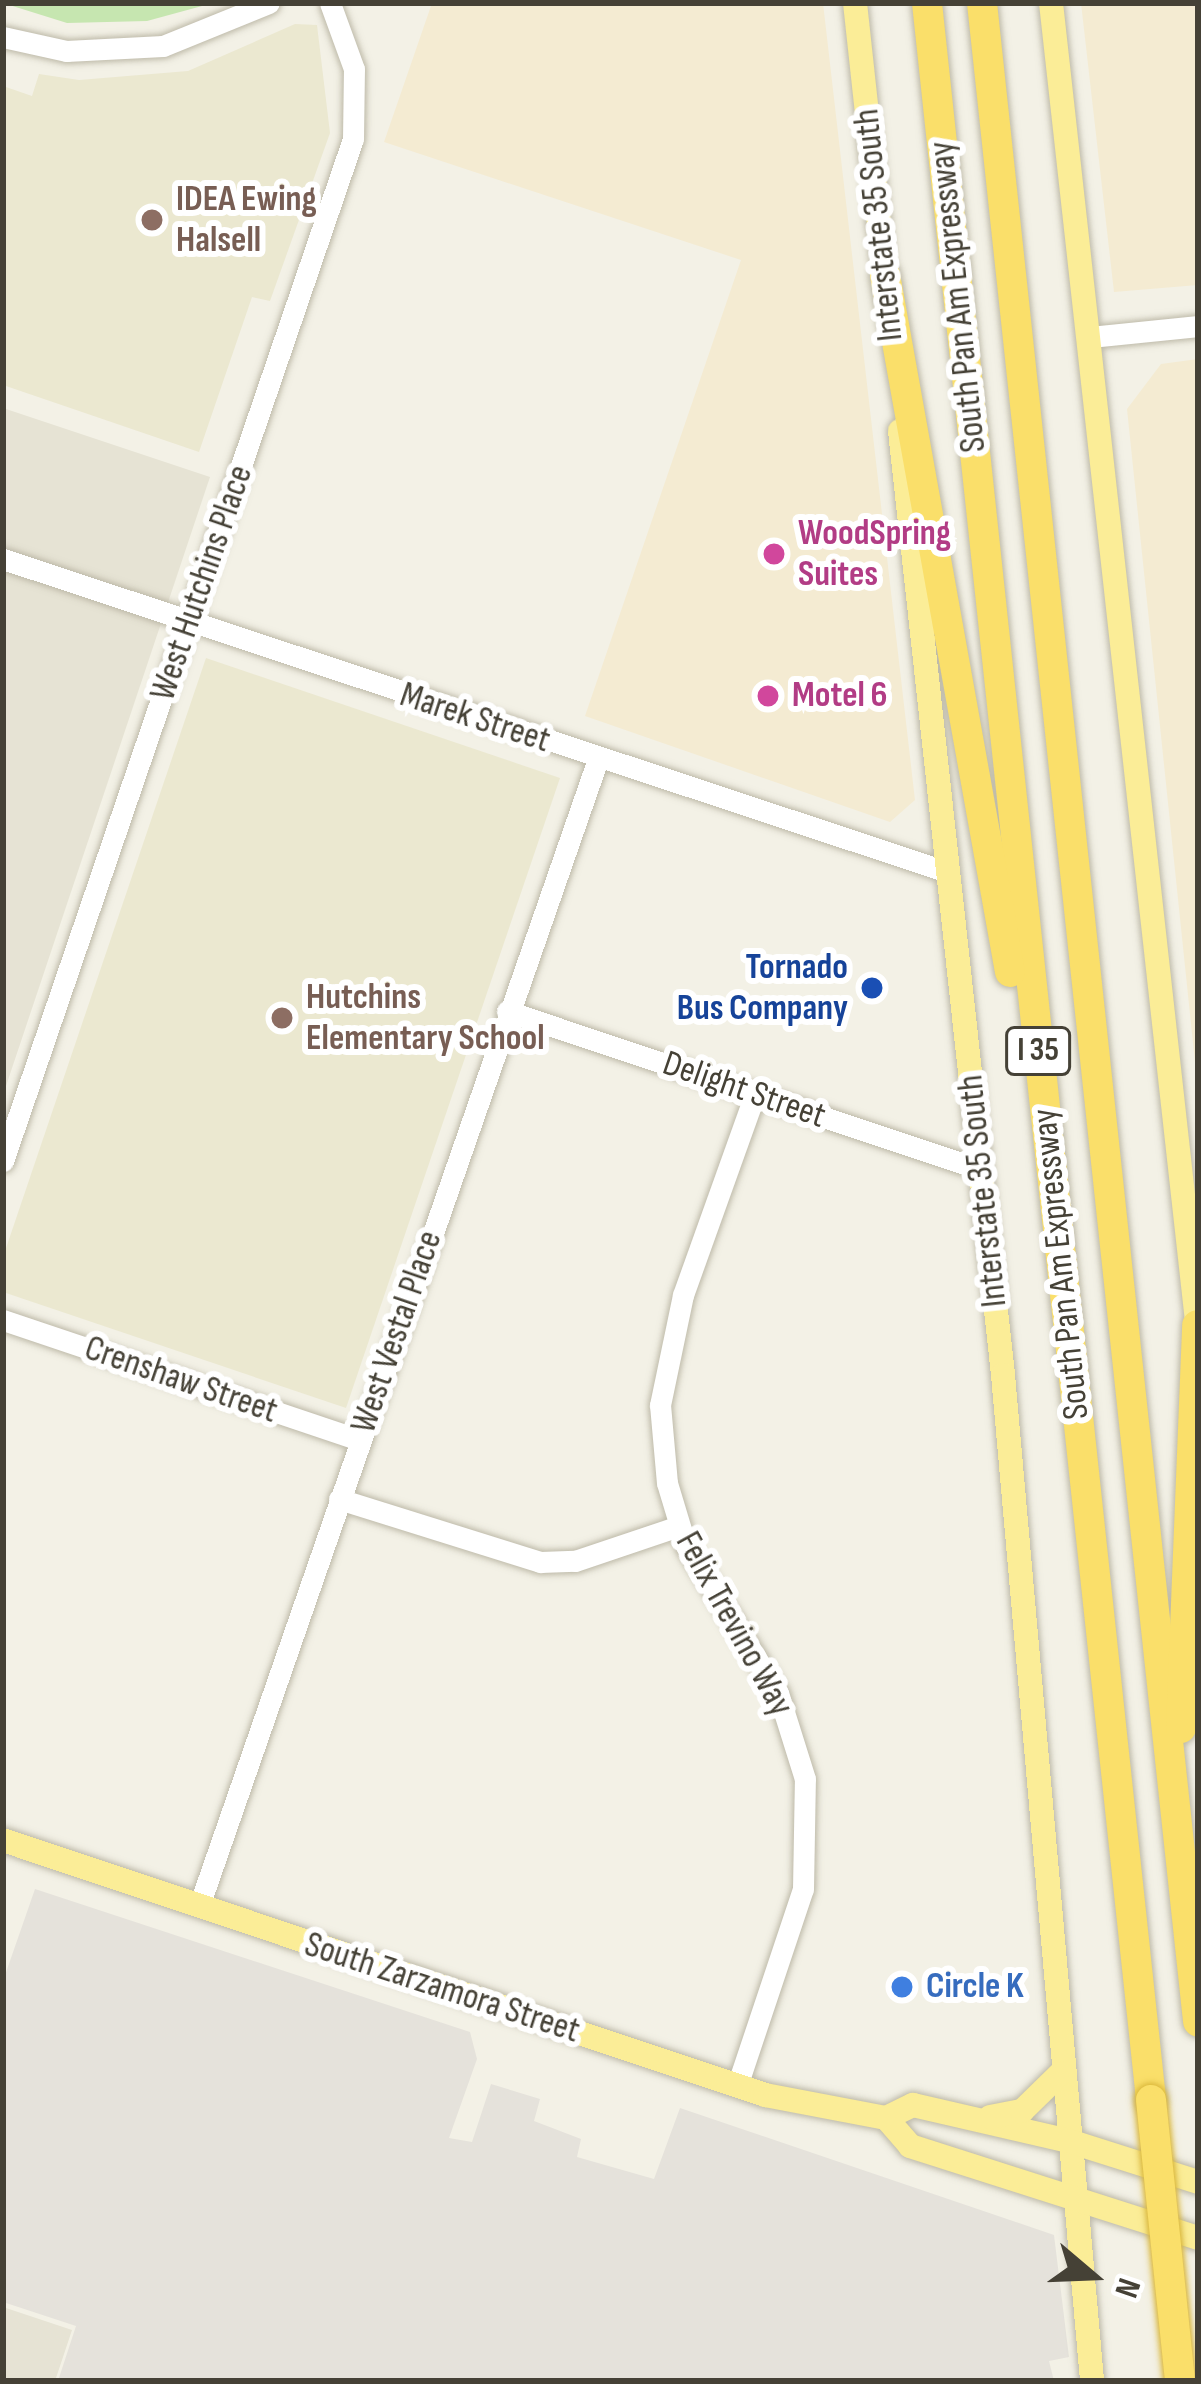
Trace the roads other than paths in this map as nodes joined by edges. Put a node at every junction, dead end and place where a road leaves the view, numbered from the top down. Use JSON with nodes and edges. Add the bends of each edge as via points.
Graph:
{"nodes":[{"id":1,"x":269,"y":3,"type":"edge"},
{"id":2,"x":330,"y":3,"type":"edge"},
{"id":3,"x":855,"y":3,"type":"edge"},
{"id":4,"x":927,"y":3,"type":"edge"},
{"id":5,"x":982,"y":3,"type":"edge"},
{"id":6,"x":1051,"y":3,"type":"edge"},
{"id":7,"x":3,"y":37,"type":"edge"},
{"id":8,"x":885,"y":275,"type":"junction"},
{"id":9,"x":1198,"y":326,"type":"edge"},
{"id":10,"x":1090,"y":337,"type":"junction"},
{"id":11,"x":3,"y":559,"type":"edge"},
{"id":12,"x":189,"y":622,"type":"junction"},
{"id":13,"x":598,"y":759,"type":"junction"},
{"id":14,"x":948,"y":872,"type":"junction"},
{"id":15,"x":507,"y":1011,"type":"junction"},
{"id":16,"x":755,"y":1094,"type":"junction"},
{"id":17,"x":3,"y":1161,"type":"edge"},
{"id":18,"x":980,"y":1169,"type":"junction"},
{"id":19,"x":1065,"y":1306,"type":"junction"},
{"id":20,"x":3,"y":1320,"type":"edge"},
{"id":21,"x":1198,"y":1328,"type":"edge"},
{"id":22,"x":359,"y":1440,"type":"junction"},
{"id":23,"x":339,"y":1499,"type":"junction"},
{"id":24,"x":679,"y":1526,"type":"junction"},
{"id":25,"x":1176,"y":1812,"type":"junction"},
{"id":26,"x":3,"y":1840,"type":"edge"},
{"id":27,"x":199,"y":1906,"type":"junction"},
{"id":28,"x":1198,"y":2021,"type":"edge"},
{"id":29,"x":1061,"y":2073,"type":"junction"},
{"id":30,"x":737,"y":2086,"type":"junction"},
{"id":31,"x":886,"y":2118,"type":"junction"},
{"id":32,"x":981,"y":2119,"type":"junction"},
{"id":33,"x":1069,"y":2141,"type":"junction"},
{"id":34,"x":1198,"y":2182,"type":"edge"},
{"id":35,"x":1074,"y":2197,"type":"junction"},
{"id":36,"x":1198,"y":2238,"type":"edge"},
{"id":37,"x":1092,"y":2381,"type":"edge"},
{"id":38,"x":1180,"y":2381,"type":"edge"}],
"edges":[{"from":1,"to":7,"type":"street","via":[[163,46],[66,51]]},
{"from":2,"to":12,"type":"street","name":"West Hutchins Place","via":[[354,69],[353,139]]},
{"from":3,"to":8,"type":"main road","name":"Interstate 35 South"},
{"from":4,"to":19,"type":"highway","name":"South Pan Am Expressway","number":"I 35"},
{"from":5,"to":25,"type":"highway","name":"South Pan Am Expressway","number":"I 35"},
{"from":6,"to":10,"type":"main road"},
{"from":8,"to":14,"type":"main road","name":"Interstate 35 South"},
{"from":8,"to":19,"type":"highway","via":[[993,849],[1025,1120]]},
{"from":9,"to":10,"type":"street"},
{"from":10,"to":21,"type":"main road"},
{"from":11,"to":12,"type":"street","name":"Marek Street"},
{"from":12,"to":13,"type":"street","name":"Marek Street"},
{"from":12,"to":17,"type":"street","name":"West Hutchins Place"},
{"from":13,"to":14,"type":"street","name":"Marek Street"},
{"from":13,"to":15,"type":"street","name":"West Vestal Place"},
{"from":14,"to":18,"type":"main road","name":"Interstate 35 South"},
{"from":15,"to":16,"type":"street","name":"Delight Street"},
{"from":15,"to":22,"type":"street","name":"West Vestal Place"},
{"from":16,"to":18,"type":"street","name":"Delight Street"},
{"from":16,"to":24,"type":"street","name":"Felix Trevino Way","via":[[668,1350],[662,1442]]},
{"from":18,"to":29,"type":"main road","name":"Interstate 35 South"},
{"from":19,"to":38,"type":"highway","name":"South Pan Am Expressway","number":"I 35","bridge":true},
{"from":20,"to":22,"type":"street","name":"Crenshaw Street"},
{"from":21,"to":25,"type":"highway"},
{"from":22,"to":23,"type":"street","name":"West Vestal Place"},
{"from":23,"to":24,"type":"street","via":[[540,1562],[575,1561]]},
{"from":23,"to":27,"type":"street","name":"West Vestal Place"},
{"from":24,"to":30,"type":"street","name":"Felix Trevino Way","via":[[697,1571],[778,1693],[805,1779],[803,1889]]},
{"from":25,"to":28,"type":"highway","name":"South Pan Am Expressway","number":"I 35"},
{"from":26,"to":27,"type":"main road","name":"South Zarzamora Street"},
{"from":27,"to":30,"type":"main road","name":"South Zarzamora Street"},
{"from":29,"to":32,"type":"main road","via":[[1022,2111]]},
{"from":29,"to":33,"type":"main road","name":"Interstate 35 South"},
{"from":30,"to":31,"type":"main road","name":"South Zarzamora Street"},
{"from":31,"to":32,"type":"main road","name":"South Zarzamora Street","via":[[913,2105]]},
{"from":31,"to":35,"type":"main road","name":"South Zarzamora Street","via":[[910,2146]]},
{"from":32,"to":33,"type":"main road","name":"South Zarzamora Street"},
{"from":33,"to":34,"type":"main road","name":"South Zarzamora Street"},
{"from":33,"to":35,"type":"main road","name":"Interstate 35 South"},
{"from":35,"to":36,"type":"main road","name":"South Zarzamora Street"},
{"from":35,"to":37,"type":"main road","name":"Interstate 35 South"}]}
